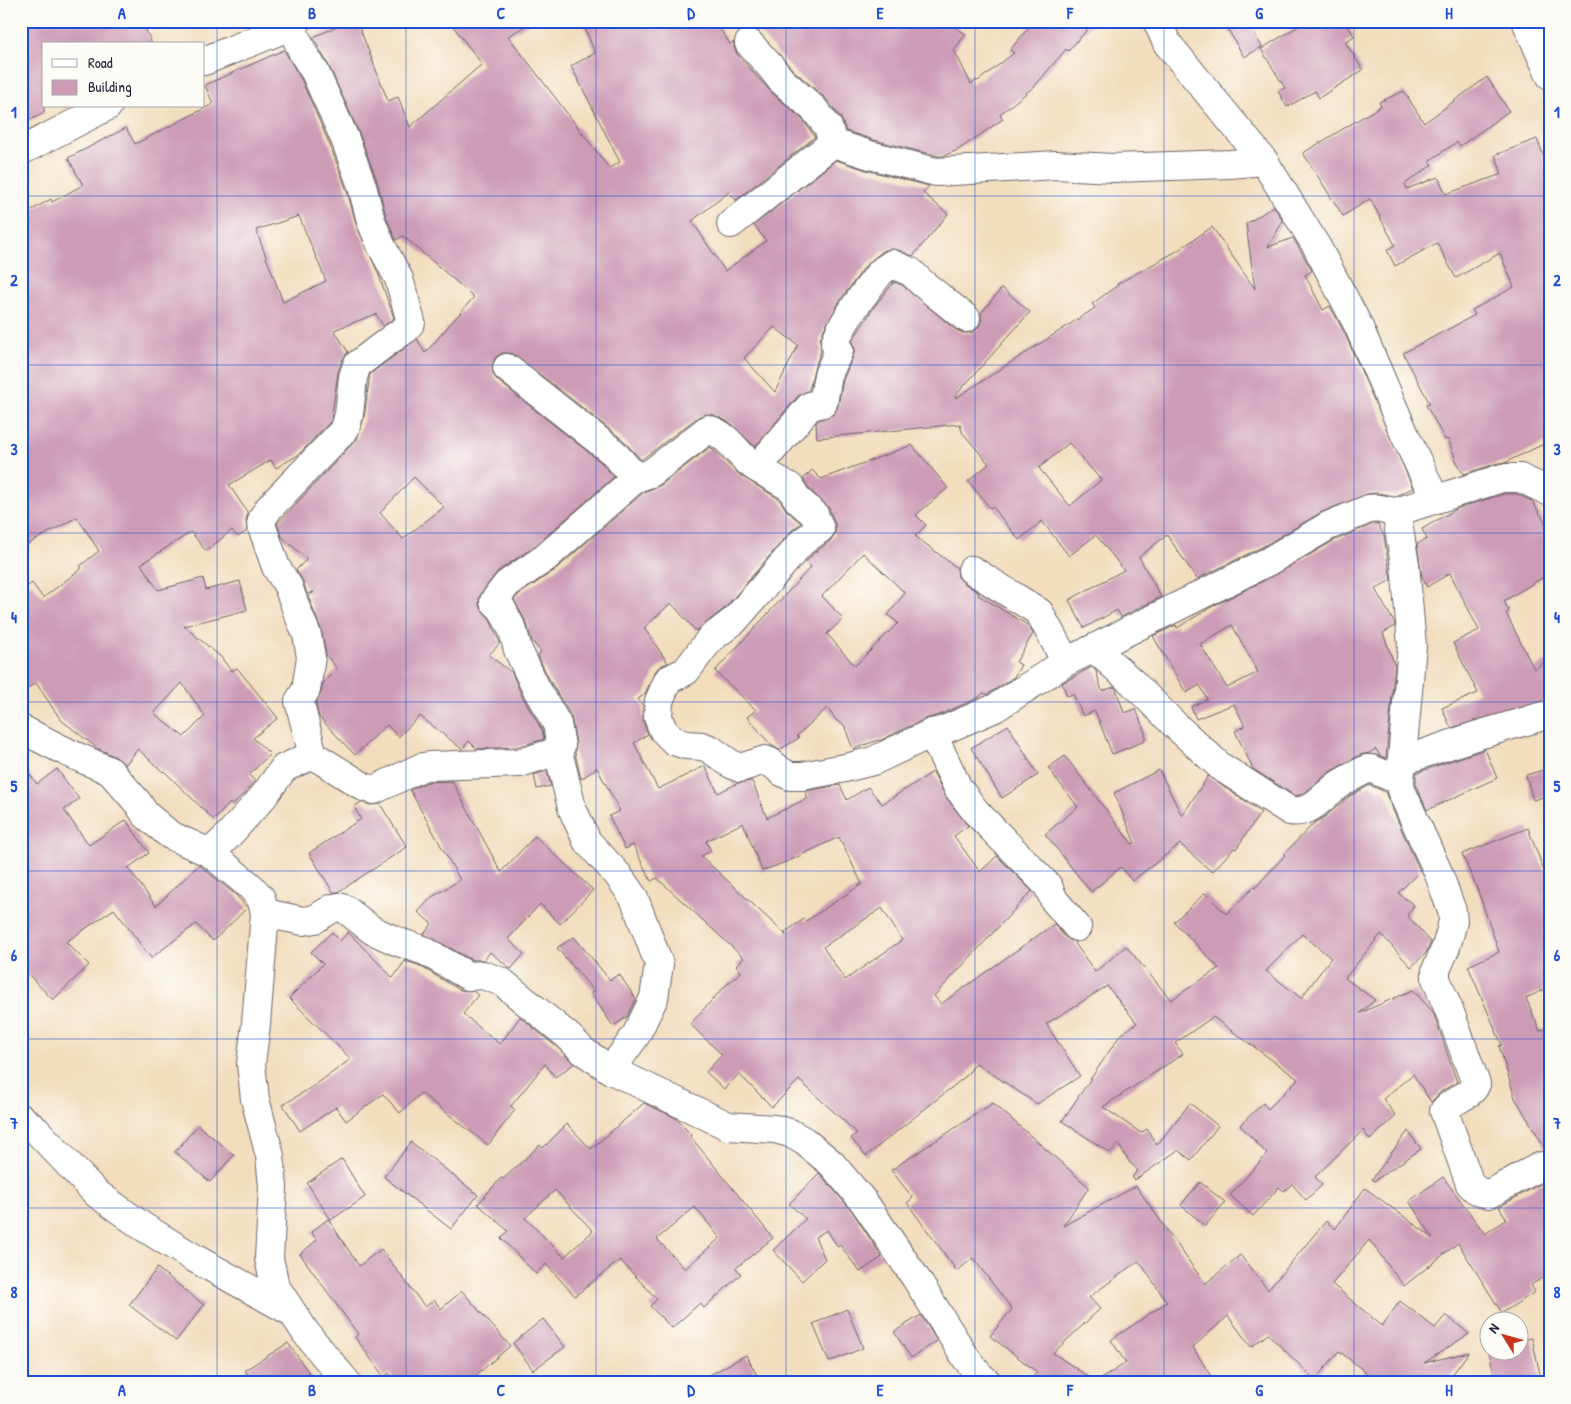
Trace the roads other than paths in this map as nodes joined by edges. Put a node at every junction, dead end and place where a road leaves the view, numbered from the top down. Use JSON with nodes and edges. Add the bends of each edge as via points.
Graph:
{"nodes":[{"id":1,"x":1157,"y":21,"type":"edge"},
{"id":2,"x":1526,"y":21,"type":"edge"},
{"id":3,"x":294,"y":23,"type":"edge"},
{"id":4,"x":749,"y":44,"type":"dead end"},
{"id":5,"x":205,"y":62,"type":"edge"},
{"id":6,"x":1550,"y":75,"type":"edge"},
{"id":7,"x":104,"y":108,"type":"edge"},
{"id":8,"x":833,"y":143,"type":"junction"},
{"id":9,"x":21,"y":151,"type":"edge"},
{"id":10,"x":1264,"y":161,"type":"junction"},
{"id":11,"x":731,"y":224,"type":"dead end"},
{"id":12,"x":966,"y":318,"type":"dead end"},
{"id":13,"x":507,"y":368,"type":"dead end"},
{"id":14,"x":756,"y":468,"type":"junction"},
{"id":15,"x":636,"y":478,"type":"junction"},
{"id":16,"x":1550,"y":492,"type":"edge"},
{"id":17,"x":1435,"y":499,"type":"junction"},
{"id":18,"x":1396,"y":512,"type":"junction"},
{"id":19,"x":972,"y":570,"type":"dead end"},
{"id":20,"x":1095,"y":648,"type":"junction"},
{"id":21,"x":1066,"y":662,"type":"junction"},
{"id":22,"x":1550,"y":714,"type":"edge"},
{"id":23,"x":21,"y":729,"type":"edge"},
{"id":24,"x":932,"y":733,"type":"junction"},
{"id":25,"x":558,"y":752,"type":"junction"},
{"id":26,"x":313,"y":756,"type":"junction"},
{"id":27,"x":1401,"y":771,"type":"junction"},
{"id":28,"x":210,"y":853,"type":"junction"},
{"id":29,"x":265,"y":913,"type":"junction"},
{"id":30,"x":1077,"y":927,"type":"dead end"},
{"id":31,"x":611,"y":1070,"type":"junction"},
{"id":32,"x":21,"y":1118,"type":"edge"},
{"id":33,"x":1550,"y":1170,"type":"edge"},
{"id":34,"x":292,"y":1312,"type":"junction"},
{"id":35,"x":347,"y":1383,"type":"edge"},
{"id":36,"x":988,"y":1383,"type":"edge"}],
"edges":[{"from":1,"to":10,"type":"main road","via":[[1167,43]]},
{"from":2,"to":6,"type":"main road"},
{"from":3,"to":5,"type":"main road"},
{"from":3,"to":26,"type":"main road","via":[[345,139],[371,221],[399,279],[411,322],[406,330],[357,365],[345,429],[286,490],[263,517],[261,524],[276,567],[288,586],[308,635],[310,665],[306,690],[299,701]]},
{"from":4,"to":8,"type":"main road","via":[[785,84],[814,108],[828,127]]},
{"from":7,"to":9,"type":"main road"},
{"from":8,"to":10,"type":"main road","via":[[936,172],[1056,165],[1114,168]]},
{"from":8,"to":11,"type":"main road"},
{"from":10,"to":17,"type":"main road","via":[[1317,247],[1358,325]]},
{"from":12,"to":14,"type":"main road","via":[[911,272],[892,264],[880,272],[836,339],[839,350],[828,375],[823,403],[810,406]]},
{"from":13,"to":15,"type":"main road","via":[[614,452]]},
{"from":14,"to":15,"type":"main road","via":[[745,461],[721,433],[708,428],[651,473]]},
{"from":14,"to":24,"type":"main road","via":[[790,487],[798,500],[814,514],[820,529],[802,542],[735,620],[710,639],[686,671],[668,680],[658,708],[658,722],[663,730],[674,742],[710,749],[736,767],[765,760],[790,776],[873,760]]},
{"from":15,"to":25,"type":"main road","via":[[545,558],[507,584],[494,601],[513,630],[518,650],[557,724],[561,746]]},
{"from":16,"to":17,"type":"main road","via":[[1520,478],[1502,478]]},
{"from":17,"to":18,"type":"main road"},
{"from":18,"to":20,"type":"main road","via":[[1369,509],[1328,526],[1269,561]]},
{"from":18,"to":27,"type":"main road","via":[[1405,564],[1412,646]]},
{"from":19,"to":21,"type":"main road","via":[[1039,612]]},
{"from":20,"to":21,"type":"main road"},
{"from":20,"to":27,"type":"main road","via":[[1221,767],[1290,810],[1297,812],[1309,808],[1339,785],[1367,770]]},
{"from":21,"to":24,"type":"main road","via":[[995,708]]},
{"from":22,"to":27,"type":"main road","via":[[1475,736]]},
{"from":23,"to":28,"type":"main road","via":[[110,772],[158,825]]},
{"from":24,"to":30,"type":"main road","via":[[958,788],[976,812],[1048,886],[1057,904]]},
{"from":25,"to":26,"type":"main road","via":[[520,763],[422,767],[374,790]]},
{"from":25,"to":31,"type":"main road","via":[[572,808],[587,841],[618,874],[634,898],[659,964],[654,998],[636,1035]]},
{"from":26,"to":28,"type":"main road","via":[[284,768],[263,797]]},
{"from":27,"to":33,"type":"main road","via":[[1401,790],[1438,872],[1452,912],[1453,921],[1436,970],[1436,979],[1476,1084],[1444,1111],[1470,1184],[1482,1194],[1489,1194],[1536,1168],[1542,1166]]},
{"from":28,"to":29,"type":"main road","via":[[256,892]]},
{"from":29,"to":31,"type":"main road","via":[[303,921],[315,919],[333,908],[345,909],[372,930],[425,951],[468,976],[483,975],[502,982],[583,1051]]},
{"from":29,"to":34,"type":"main road","via":[[251,1064],[255,1099],[270,1156],[269,1258],[275,1286]]},
{"from":31,"to":36,"type":"main road","via":[[728,1126],[790,1133],[831,1163],[864,1202],[966,1358]]},
{"from":32,"to":34,"type":"main road","via":[[96,1193],[142,1226]]},
{"from":34,"to":35,"type":"main road"}]}
